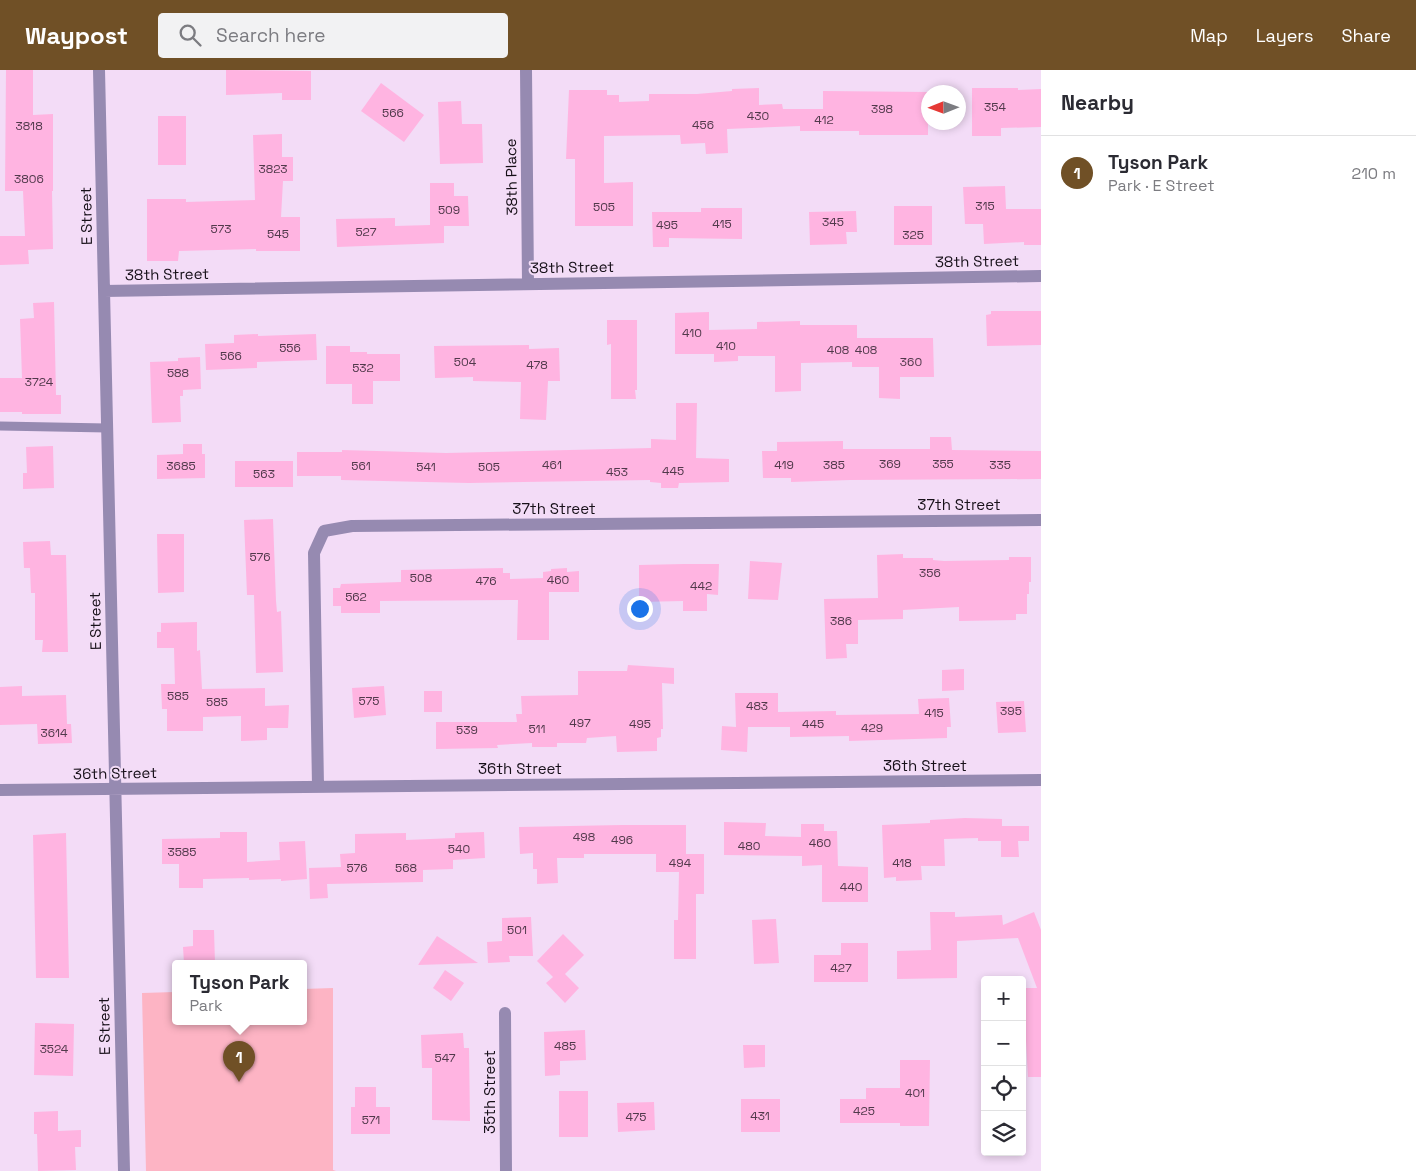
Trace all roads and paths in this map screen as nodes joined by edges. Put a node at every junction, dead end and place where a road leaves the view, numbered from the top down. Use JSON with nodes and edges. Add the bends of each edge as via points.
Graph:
{"nodes":[{"id":1,"x":99,"y":70,"type":"edge"},
{"id":2,"x":526,"y":70,"type":"edge"},
{"id":3,"x":1041,"y":276,"type":"edge"},
{"id":4,"x":528,"y":284,"type":"junction"},
{"id":5,"x":104,"y":291,"type":"junction"},
{"id":6,"x":0,"y":426,"type":"edge"},
{"id":7,"x":107,"y":428,"type":"junction"},
{"id":8,"x":1041,"y":520,"type":"edge"},
{"id":9,"x":1041,"y":780,"type":"edge"},
{"id":10,"x":318,"y":786,"type":"junction"},
{"id":11,"x":115,"y":789,"type":"junction"},
{"id":12,"x":0,"y":790,"type":"edge"},
{"id":13,"x":505,"y":1013,"type":"dead end"},
{"id":14,"x":124,"y":1171,"type":"edge"},
{"id":15,"x":506,"y":1171,"type":"edge"}],
"edges":[{"from":1,"to":5,"type":"street","name":"E Street"},
{"from":2,"to":4,"type":"street","name":"38th Place"},
{"from":3,"to":4,"type":"street","name":"38th Street"},
{"from":4,"to":5,"type":"street","name":"38th Street"},
{"from":5,"to":7,"type":"street","name":"E Street"},
{"from":6,"to":7,"type":"lane"},
{"from":7,"to":11,"type":"street","name":"E Street"},
{"from":8,"to":10,"type":"street","name":"37th Street","via":[[352,526],[324,531],[314,553]]},
{"from":9,"to":10,"type":"street","name":"36th Street"},
{"from":10,"to":11,"type":"street","name":"36th Street"},
{"from":11,"to":12,"type":"street","name":"36th Street"},
{"from":11,"to":14,"type":"street","name":"E Street"},
{"from":13,"to":15,"type":"street","name":"35th Street"}]}
